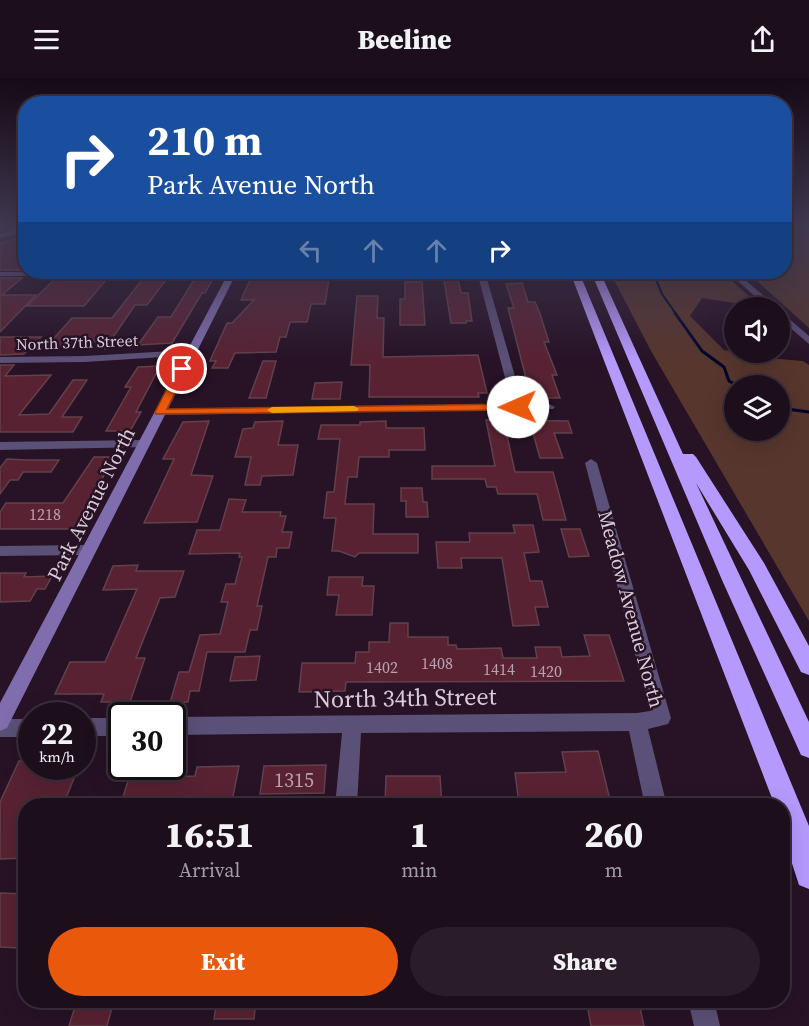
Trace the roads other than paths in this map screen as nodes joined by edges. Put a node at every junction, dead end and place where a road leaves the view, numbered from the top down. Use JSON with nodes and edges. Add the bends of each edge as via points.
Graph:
{"nodes":[{"id":1,"x":0,"y":274,"type":"edge"},
{"id":2,"x":18,"y":274,"type":"edge"},
{"id":3,"x":229,"y":279,"type":"edge"},
{"id":4,"x":483,"y":279,"type":"edge"},
{"id":5,"x":577,"y":279,"type":"edge"},
{"id":6,"x":598,"y":279,"type":"edge"},
{"id":7,"x":740,"y":279,"type":"edge"},
{"id":8,"x":761,"y":297,"type":"edge"},
{"id":9,"x":790,"y":323,"type":"edge"},
{"id":10,"x":809,"y":341,"type":"edge"},
{"id":11,"x":190,"y":353,"type":"junction"},
{"id":12,"x":0,"y":360,"type":"edge"},
{"id":13,"x":654,"y":402,"type":"junction"},
{"id":14,"x":518,"y":407,"type":"junction"},
{"id":15,"x":549,"y":407,"type":"dead end"},
{"id":16,"x":160,"y":412,"type":"junction"},
{"id":17,"x":143,"y":444,"type":"junction"},
{"id":18,"x":0,"y":446,"type":"edge"},
{"id":19,"x":591,"y":463,"type":"dead end"},
{"id":20,"x":88,"y":550,"type":"junction"},
{"id":21,"x":0,"y":551,"type":"edge"},
{"id":22,"x":809,"y":666,"type":"edge"},
{"id":23,"x":0,"y":722,"type":"edge"},
{"id":24,"x":637,"y":722,"type":"junction"},
{"id":25,"x":352,"y":724,"type":"junction"},
{"id":26,"x":186,"y":726,"type":"edge"},
{"id":27,"x":0,"y":728,"type":"edge"},
{"id":28,"x":18,"y":728,"type":"edge"},
{"id":29,"x":809,"y":747,"type":"edge"},
{"id":30,"x":775,"y":775,"type":"junction"},
{"id":31,"x":347,"y":798,"type":"edge"},
{"id":32,"x":654,"y":798,"type":"edge"},
{"id":33,"x":783,"y":798,"type":"edge"},
{"id":34,"x":784,"y":798,"type":"edge"},
{"id":35,"x":790,"y":812,"type":"edge"},
{"id":36,"x":790,"y":819,"type":"edge"},
{"id":37,"x":809,"y":858,"type":"edge"},
{"id":38,"x":809,"y":875,"type":"edge"},
{"id":39,"x":703,"y":1008,"type":"edge"},
{"id":40,"x":707,"y":1026,"type":"edge"}],
"edges":[{"from":1,"to":2,"type":"street"},
{"from":3,"to":11,"type":"street","name":"Park Avenue North"},
{"from":4,"to":14,"type":"street"},
{"from":5,"to":30,"type":"highway"},
{"from":6,"to":13,"type":"highway"},
{"from":7,"to":8,"type":"street"},
{"from":9,"to":10,"type":"street"},
{"from":11,"to":12,"type":"street","name":"North 37th Street"},
{"from":11,"to":16,"type":"street","name":"Park Avenue North"},
{"from":13,"to":22,"type":"highway","via":[[757,568]]},
{"from":13,"to":29,"type":"highway"},
{"from":14,"to":15,"type":"street"},
{"from":14,"to":16,"type":"street"},
{"from":16,"to":17,"type":"street","name":"Park Avenue North"},
{"from":17,"to":18,"type":"street"},
{"from":17,"to":20,"type":"street","name":"Park Avenue North"},
{"from":19,"to":24,"type":"street","name":"Meadow Avenue North","via":[[661,718]]},
{"from":20,"to":21,"type":"street"},
{"from":20,"to":23,"type":"street","name":"Park Avenue North"},
{"from":24,"to":25,"type":"street","name":"North 34th Street"},
{"from":24,"to":32,"type":"street","name":"Meadow Avenue North"},
{"from":25,"to":26,"type":"street","name":"North 34th Street"},
{"from":25,"to":31,"type":"street"},
{"from":27,"to":28,"type":"street"},
{"from":30,"to":33,"type":"highway"},
{"from":30,"to":34,"type":"highway"},
{"from":35,"to":37,"type":"highway"},
{"from":36,"to":38,"type":"highway"},
{"from":39,"to":40,"type":"street"}]}
